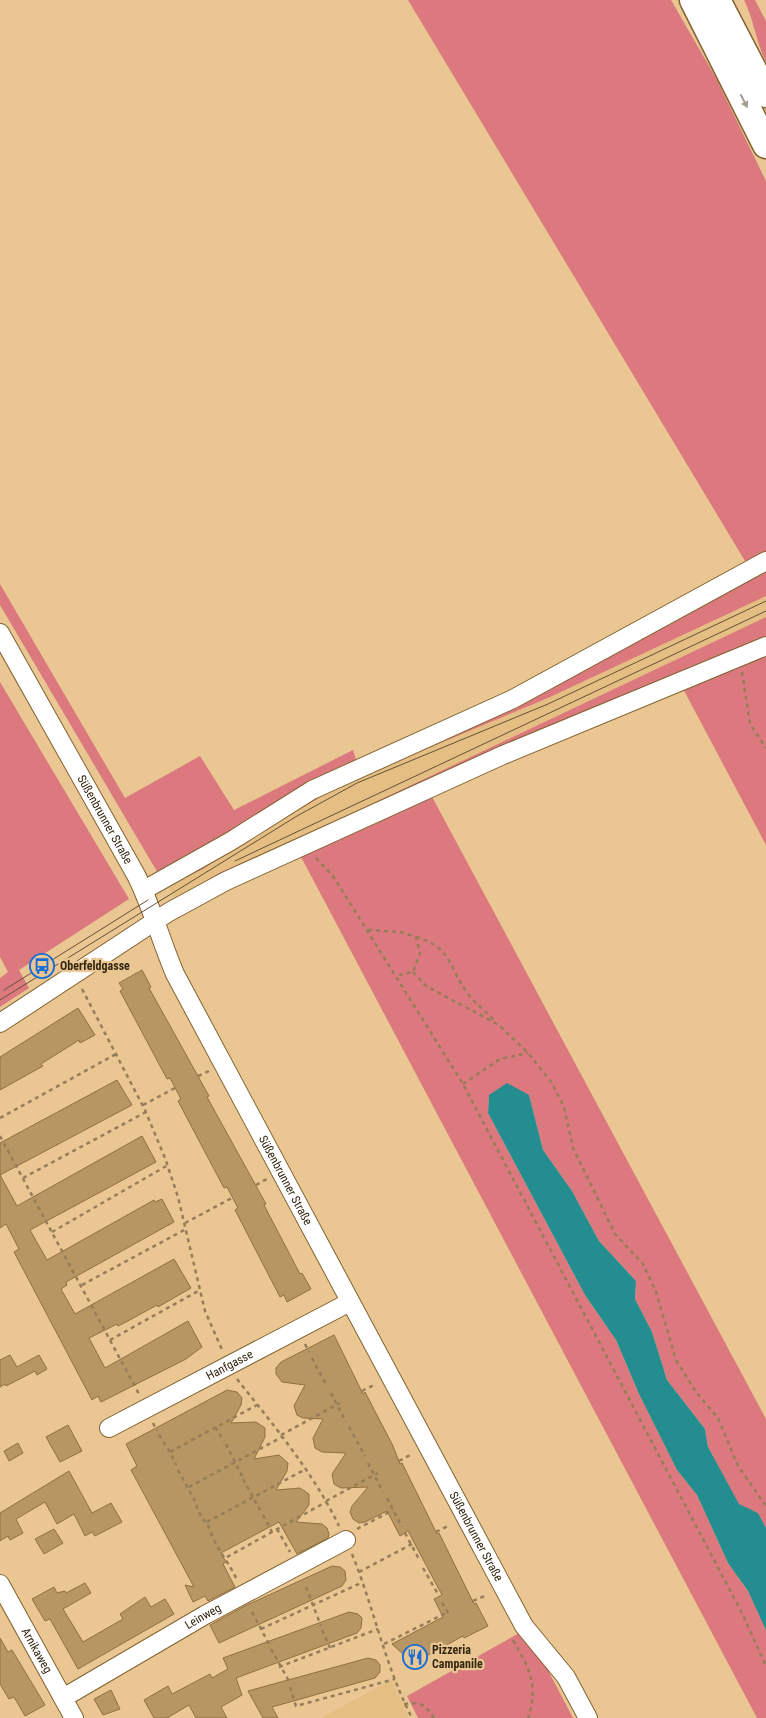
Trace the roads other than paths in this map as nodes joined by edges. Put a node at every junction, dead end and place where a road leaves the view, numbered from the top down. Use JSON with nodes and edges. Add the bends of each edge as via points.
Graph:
{"nodes":[{"id":1,"x":678,"y":0,"type":"edge"},
{"id":2,"x":693,"y":0,"type":"edge"},
{"id":3,"x":722,"y":6,"type":"edge"},
{"id":4,"x":723,"y":58,"type":"junction"},
{"id":5,"x":766,"y":94,"type":"edge"},
{"id":6,"x":766,"y":145,"type":"edge"},
{"id":7,"x":766,"y":560,"type":"edge"},
{"id":8,"x":0,"y":634,"type":"edge"},
{"id":9,"x":766,"y":646,"type":"edge"},
{"id":10,"x":144,"y":890,"type":"junction"},
{"id":11,"x":155,"y":922,"type":"junction"},
{"id":12,"x":0,"y":1023,"type":"edge"},
{"id":13,"x":350,"y":1302,"type":"junction"},
{"id":14,"x":109,"y":1428,"type":"dead end"},
{"id":15,"x":350,"y":1536,"type":"road end"},
{"id":16,"x":0,"y":1584,"type":"edge"},
{"id":17,"x":63,"y":1698,"type":"junction"},
{"id":18,"x":74,"y":1718,"type":"edge"},
{"id":19,"x":588,"y":1718,"type":"edge"}],
"edges":[{"from":1,"to":4,"type":"highway"},
{"from":2,"to":4,"type":"highway"},
{"from":3,"to":5,"type":"highway"},
{"from":4,"to":6,"type":"highway","one_way":true},
{"from":7,"to":10,"type":"street","via":[[513,699],[312,790]]},
{"from":8,"to":10,"type":"street","name":"Süßenbrunner Straße"},
{"from":9,"to":11,"type":"street","via":[[503,755],[226,881]]},
{"from":10,"to":11,"type":"street","name":"Süßenbrunner Straße"},
{"from":11,"to":12,"type":"street"},
{"from":11,"to":13,"type":"street","name":"Süßenbrunner Straße","via":[[175,974]]},
{"from":13,"to":14,"type":"street","name":"Hanfgasse"},
{"from":13,"to":19,"type":"street","name":"Süßenbrunner Straße","via":[[524,1626],[566,1677]]},
{"from":15,"to":17,"type":"street","name":"Leinweg"},
{"from":16,"to":17,"type":"street","name":"Arnikaweg"},
{"from":17,"to":18,"type":"street","name":"Arnikaweg"}]}
